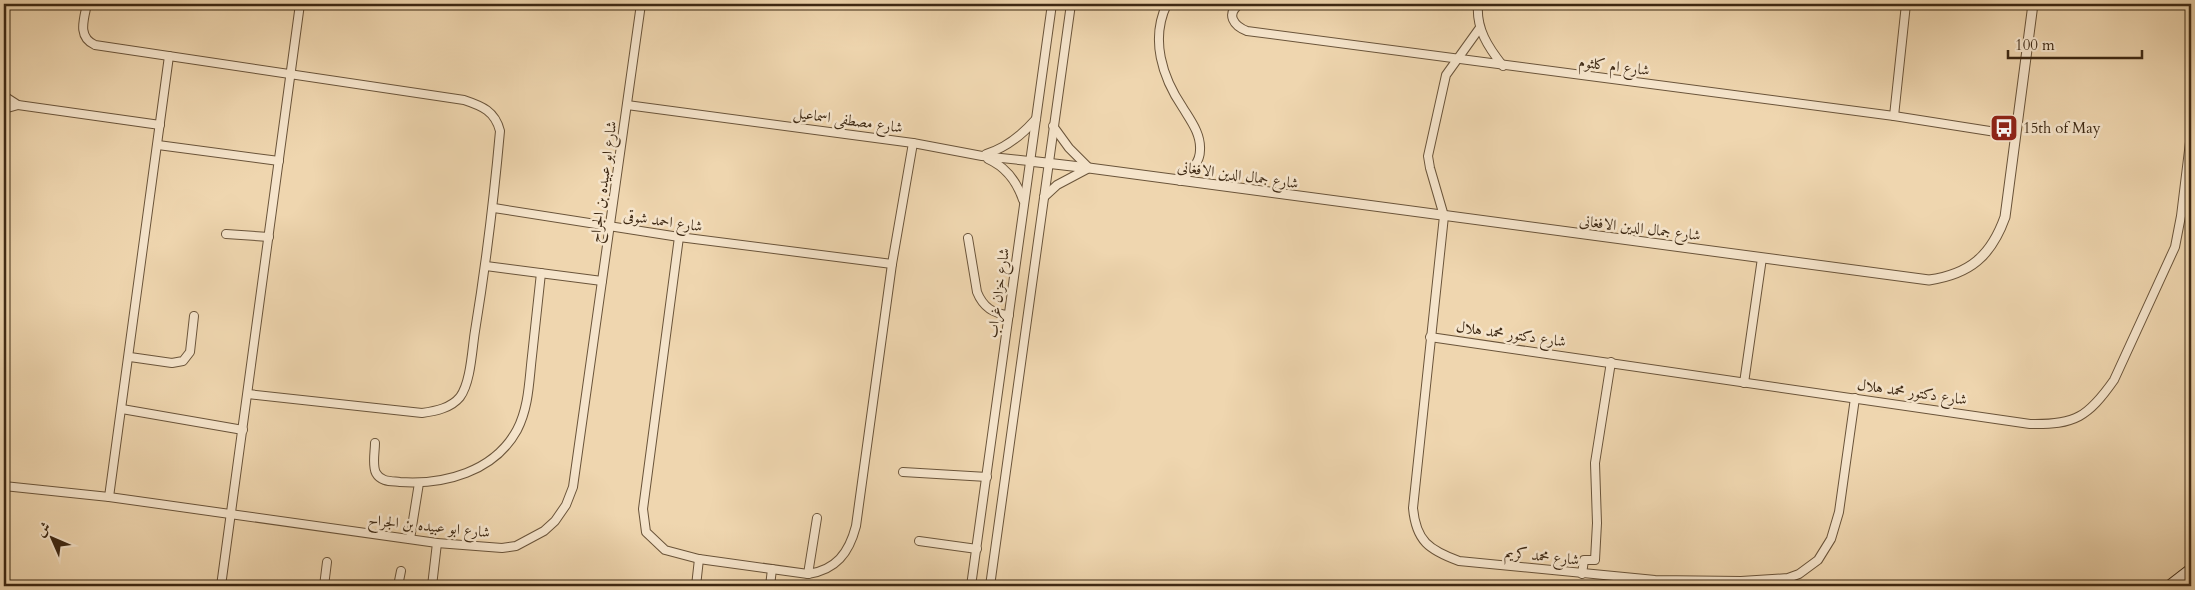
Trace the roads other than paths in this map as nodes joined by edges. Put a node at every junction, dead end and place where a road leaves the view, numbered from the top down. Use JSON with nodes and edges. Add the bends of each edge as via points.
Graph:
{"nodes":[{"id":1,"x":87,"y":4,"type":"edge"},
{"id":2,"x":290,"y":4,"type":"edge"},
{"id":3,"x":300,"y":4,"type":"edge"},
{"id":4,"x":641,"y":4,"type":"edge"},
{"id":5,"x":1052,"y":4,"type":"edge"},
{"id":6,"x":1071,"y":4,"type":"edge"},
{"id":7,"x":1167,"y":4,"type":"edge"},
{"id":8,"x":1240,"y":4,"type":"edge"},
{"id":9,"x":1478,"y":4,"type":"edge"},
{"id":10,"x":1906,"y":4,"type":"edge"},
{"id":11,"x":2033,"y":4,"type":"edge"},
{"id":12,"x":1479,"y":29,"type":"junction"},
{"id":13,"x":169,"y":56,"type":"junction"},
{"id":14,"x":1457,"y":60,"type":"junction"},
{"id":15,"x":1503,"y":66,"type":"junction"},
{"id":16,"x":291,"y":74,"type":"junction"},
{"id":17,"x":4,"y":96,"type":"edge"},
{"id":18,"x":628,"y":104,"type":"junction"},
{"id":19,"x":18,"y":105,"type":"junction"},
{"id":20,"x":4,"y":109,"type":"edge"},
{"id":21,"x":1894,"y":116,"type":"junction"},
{"id":22,"x":1036,"y":119,"type":"junction"},
{"id":23,"x":160,"y":125,"type":"junction"},
{"id":24,"x":1053,"y":126,"type":"junction"},
{"id":25,"x":2191,"y":134,"type":"edge"},
{"id":26,"x":2015,"y":135,"type":"junction"},
{"id":27,"x":913,"y":143,"type":"junction"},
{"id":28,"x":158,"y":145,"type":"junction"},
{"id":29,"x":982,"y":156,"type":"junction"},
{"id":30,"x":279,"y":161,"type":"junction"},
{"id":31,"x":1029,"y":161,"type":"junction"},
{"id":32,"x":1048,"y":164,"type":"junction"},
{"id":33,"x":1089,"y":168,"type":"junction"},
{"id":34,"x":1180,"y":181,"type":"junction"},
{"id":35,"x":1044,"y":197,"type":"junction"},
{"id":36,"x":1024,"y":204,"type":"junction"},
{"id":37,"x":494,"y":208,"type":"junction"},
{"id":38,"x":1444,"y":216,"type":"junction"},
{"id":39,"x":610,"y":227,"type":"junction"},
{"id":40,"x":226,"y":234,"type":"dead end"},
{"id":41,"x":269,"y":237,"type":"junction"},
{"id":42,"x":679,"y":237,"type":"junction"},
{"id":43,"x":968,"y":238,"type":"dead end"},
{"id":44,"x":1762,"y":258,"type":"junction"},
{"id":45,"x":892,"y":264,"type":"junction"},
{"id":46,"x":486,"y":266,"type":"junction"},
{"id":47,"x":540,"y":273,"type":"junction"},
{"id":48,"x":602,"y":282,"type":"junction"},
{"id":49,"x":1009,"y":315,"type":"junction"},
{"id":50,"x":194,"y":316,"type":"dead end"},
{"id":51,"x":1430,"y":337,"type":"junction"},
{"id":52,"x":130,"y":357,"type":"junction"},
{"id":53,"x":1611,"y":362,"type":"junction"},
{"id":54,"x":1744,"y":383,"type":"junction"},
{"id":55,"x":248,"y":394,"type":"junction"},
{"id":56,"x":1855,"y":398,"type":"junction"},
{"id":57,"x":122,"y":410,"type":"junction"},
{"id":58,"x":244,"y":430,"type":"junction"},
{"id":59,"x":375,"y":443,"type":"dead end"},
{"id":60,"x":903,"y":472,"type":"dead end"},
{"id":61,"x":986,"y":477,"type":"junction"},
{"id":62,"x":419,"y":484,"type":"junction"},
{"id":63,"x":6,"y":485,"type":"edge"},
{"id":64,"x":110,"y":497,"type":"junction"},
{"id":65,"x":232,"y":514,"type":"junction"},
{"id":66,"x":817,"y":518,"type":"dead end"},
{"id":67,"x":410,"y":540,"type":"junction"},
{"id":68,"x":918,"y":541,"type":"dead end"},
{"id":69,"x":437,"y":543,"type":"junction"},
{"id":70,"x":976,"y":549,"type":"junction"},
{"id":71,"x":700,"y":559,"type":"junction"},
{"id":72,"x":328,"y":562,"type":"dead end"},
{"id":73,"x":772,"y":569,"type":"junction"},
{"id":74,"x":2191,"y":569,"type":"edge"},
{"id":75,"x":401,"y":571,"type":"dead end"},
{"id":76,"x":808,"y":574,"type":"junction"},
{"id":77,"x":1582,"y":574,"type":"junction"},
{"id":78,"x":221,"y":586,"type":"edge"},
{"id":79,"x":324,"y":586,"type":"edge"},
{"id":80,"x":398,"y":586,"type":"edge"},
{"id":81,"x":432,"y":586,"type":"edge"},
{"id":82,"x":696,"y":586,"type":"edge"},
{"id":83,"x":770,"y":586,"type":"edge"},
{"id":84,"x":971,"y":586,"type":"edge"},
{"id":85,"x":990,"y":586,"type":"edge"},
{"id":86,"x":2169,"y":586,"type":"edge"}],
"edges":[{"from":1,"to":13,"type":"street","via":[[83,29],[91,43]]},
{"from":2,"to":3,"type":"street"},
{"from":3,"to":16,"type":"street"},
{"from":4,"to":18,"type":"street","name":"شارع ابو عبيده بن الجراح"},
{"from":5,"to":22,"type":"street","name":"شارع خزان غراب"},
{"from":6,"to":24,"type":"street"},
{"from":7,"to":34,"type":"street","via":[[1160,24],[1159,56],[1171,87],[1193,122],[1201,149],[1194,166]]},
{"from":8,"to":14,"type":"street","name":"شارع ام كلثوم","via":[[1235,7],[1232,21],[1237,28],[1247,31]]},
{"from":9,"to":12,"type":"street"},
{"from":10,"to":21,"type":"street"},
{"from":11,"to":26,"type":"street","name":"شارع جمال الدين الافغانى"},
{"from":12,"to":14,"type":"street"},
{"from":12,"to":15,"type":"street"},
{"from":13,"to":16,"type":"street"},
{"from":13,"to":23,"type":"street"},
{"from":14,"to":15,"type":"street","name":"شارع ام كلثوم"},
{"from":14,"to":38,"type":"street","via":[[1446,75],[1428,156]]},
{"from":15,"to":21,"type":"street","name":"شارع ام كلثوم"},
{"from":16,"to":30,"type":"street"},
{"from":16,"to":37,"type":"street","via":[[464,100],[481,106],[498,120],[500,130]]},
{"from":17,"to":19,"type":"street"},
{"from":18,"to":27,"type":"street","name":"شارع مصطفى اسماعيل"},
{"from":18,"to":39,"type":"street","name":"شارع ابو عبيده بن الجراح"},
{"from":19,"to":20,"type":"street"},
{"from":19,"to":23,"type":"street"},
{"from":21,"to":26,"type":"street","name":"شارع ام كلثوم"},
{"from":22,"to":29,"type":"street","via":[[1011,142]]},
{"from":22,"to":31,"type":"street","name":"شارع خزان غراب"},
{"from":23,"to":28,"type":"street"},
{"from":24,"to":32,"type":"street"},
{"from":24,"to":33,"type":"street"},
{"from":25,"to":56,"type":"street","name":"شارع دكتور محمد هلال","via":[[2175,247],[2114,380],[2088,412],[2072,421],[2030,424]]},
{"from":26,"to":44,"type":"street","name":"شارع جمال الدين الافغانى","via":[[2005,217],[1999,234],[1990,249],[1962,271],[1929,280]]},
{"from":27,"to":29,"type":"street","name":"شارع مصطفى اسماعيل"},
{"from":27,"to":45,"type":"street"},
{"from":28,"to":30,"type":"street"},
{"from":28,"to":52,"type":"street"},
{"from":29,"to":31,"type":"street","name":"شارع مصطفى اسماعيل"},
{"from":29,"to":36,"type":"street","via":[[1004,169],[1019,190]]},
{"from":30,"to":41,"type":"street"},
{"from":31,"to":32,"type":"street","name":"شارع جمال الدين الافغانى"},
{"from":31,"to":36,"type":"street","name":"شارع خزان غراب"},
{"from":32,"to":33,"type":"street","name":"شارع جمال الدين الافغانى"},
{"from":32,"to":35,"type":"street"},
{"from":33,"to":34,"type":"street","name":"شارع جمال الدين الافغانى"},
{"from":33,"to":35,"type":"street","via":[[1057,185]]},
{"from":34,"to":38,"type":"street","name":"شارع جمال الدين الافغانى"},
{"from":35,"to":85,"type":"street"},
{"from":36,"to":49,"type":"street","name":"شارع خزان غراب"},
{"from":37,"to":39,"type":"street","name":"شارع احمد شوقى"},
{"from":37,"to":46,"type":"street"},
{"from":38,"to":44,"type":"street","name":"شارع جمال الدين الافغانى"},
{"from":38,"to":51,"type":"street","name":"شارع محمد كريم"},
{"from":39,"to":42,"type":"street","name":"شارع احمد شوقى"},
{"from":39,"to":48,"type":"street","name":"شارع ابو عبيده بن الجراح"},
{"from":40,"to":41,"type":"street"},
{"from":41,"to":55,"type":"street"},
{"from":42,"to":45,"type":"street","name":"شارع احمد شوقى"},
{"from":42,"to":71,"type":"street","via":[[643,509],[646,532],[665,550]]},
{"from":43,"to":49,"type":"street","via":[[980,300],[996,312]]},
{"from":44,"to":54,"type":"street"},
{"from":45,"to":76,"type":"street","via":[[852,540],[838,563],[818,573]]},
{"from":46,"to":47,"type":"street"},
{"from":46,"to":55,"type":"street","via":[[466,385],[460,397],[450,405],[422,413]]},
{"from":47,"to":48,"type":"street"},
{"from":47,"to":62,"type":"street","via":[[528,399],[516,431],[505,448],[487,462],[449,480]]},
{"from":48,"to":69,"type":"street","name":"شارع ابو عبيده بن الجراح","via":[[573,487],[566,505],[544,532],[516,546],[502,548]]},
{"from":49,"to":61,"type":"street","name":"شارع خزان غراب"},
{"from":50,"to":52,"type":"street","via":[[190,352],[183,361],[172,363]]},
{"from":51,"to":53,"type":"street","name":"شارع دكتور محمد هلال"},
{"from":51,"to":77,"type":"street","name":"شارع محمد كريم","via":[[1413,508],[1414,521],[1422,540],[1439,554],[1459,561]]},
{"from":52,"to":57,"type":"street"},
{"from":53,"to":54,"type":"street","name":"شارع دكتور محمد هلال"},
{"from":53,"to":77,"type":"street","via":[[1595,463],[1597,523],[1594,560],[1584,560]]},
{"from":54,"to":56,"type":"street","name":"شارع دكتور محمد هلال"},
{"from":55,"to":58,"type":"street"},
{"from":56,"to":77,"type":"street","name":"شارع محمد كريم","via":[[1835,527],[1825,551],[1809,568],[1788,578],[1741,581],[1655,580]]},
{"from":57,"to":58,"type":"street"},
{"from":57,"to":64,"type":"street"},
{"from":58,"to":65,"type":"street"},
{"from":59,"to":62,"type":"street","via":[[374,469],[379,477]]},
{"from":60,"to":61,"type":"street"},
{"from":61,"to":70,"type":"street","name":"شارع خزان غراب"},
{"from":62,"to":67,"type":"street"},
{"from":63,"to":64,"type":"street","name":"شارع ابو عبيده بن الجراح"},
{"from":64,"to":65,"type":"street","name":"شارع ابو عبيده بن الجراح"},
{"from":65,"to":67,"type":"street","name":"شارع ابو عبيده بن الجراح"},
{"from":65,"to":78,"type":"street"},
{"from":66,"to":76,"type":"street"},
{"from":67,"to":69,"type":"street","name":"شارع ابو عبيده بن الجراح"},
{"from":68,"to":70,"type":"street"},
{"from":69,"to":81,"type":"street"},
{"from":70,"to":84,"type":"street","name":"شارع خزان غراب"},
{"from":71,"to":73,"type":"street"},
{"from":71,"to":82,"type":"street"},
{"from":72,"to":79,"type":"street"},
{"from":73,"to":76,"type":"street"},
{"from":73,"to":83,"type":"street"},
{"from":74,"to":86,"type":"main road"},
{"from":75,"to":80,"type":"street"}]}
